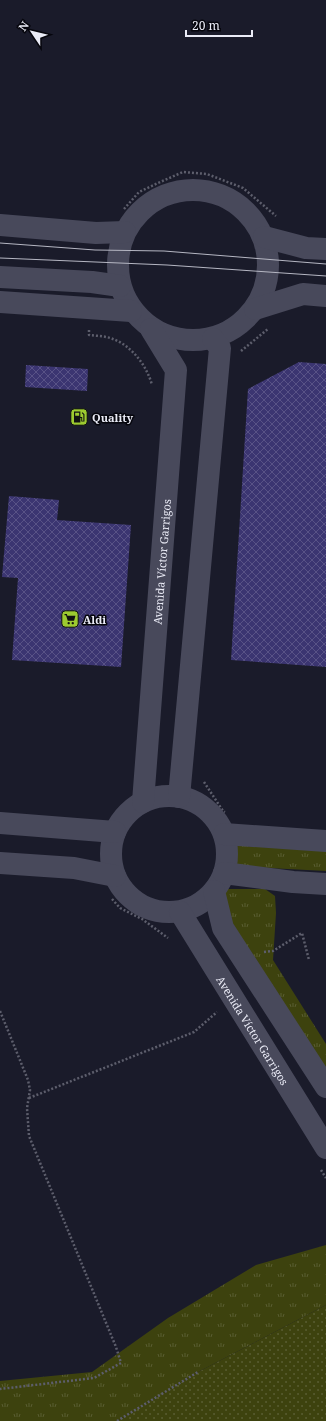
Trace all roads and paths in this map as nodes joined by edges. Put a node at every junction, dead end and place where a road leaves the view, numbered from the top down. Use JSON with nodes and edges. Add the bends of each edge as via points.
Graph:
{"nodes":[{"id":1,"x":279,"y":220,"type":"dead end"},
{"id":2,"x":123,"y":222,"type":"junction"},
{"id":3,"x":0,"y":225,"type":"edge"},
{"id":4,"x":264,"y":237,"type":"junction"},
{"id":5,"x":326,"y":249,"type":"edge"},
{"id":6,"x":0,"y":276,"type":"edge"},
{"id":7,"x":120,"y":286,"type":"junction"},
{"id":8,"x":326,"y":296,"type":"edge"},
{"id":9,"x":0,"y":302,"type":"edge"},
{"id":10,"x":255,"y":309,"type":"junction"},
{"id":11,"x":131,"y":311,"type":"junction"},
{"id":12,"x":269,"y":328,"type":"dead end"},
{"id":13,"x":151,"y":329,"type":"junction"},
{"id":14,"x":213,"y":339,"type":"junction"},
{"id":15,"x":240,"y":352,"type":"dead end"},
{"id":16,"x":179,"y":797,"type":"junction"},
{"id":17,"x":143,"y":802,"type":"junction"},
{"id":18,"x":0,"y":823,"type":"edge"},
{"id":19,"x":115,"y":832,"type":"junction"},
{"id":20,"x":224,"y":834,"type":"junction"},
{"id":21,"x":326,"y":841,"type":"edge"},
{"id":22,"x":0,"y":863,"type":"edge"},
{"id":23,"x":219,"y":882,"type":"junction"},
{"id":24,"x":326,"y":884,"type":"edge"},
{"id":25,"x":111,"y":885,"type":"junction"},
{"id":26,"x":180,"y":912,"type":"junction"},
{"id":27,"x":172,"y":940,"type":"dead end"},
{"id":28,"x":264,"y":952,"type":"dead end"},
{"id":29,"x":308,"y":960,"type":"dead end"},
{"id":30,"x":220,"y":1009,"type":"dead end"},
{"id":31,"x":0,"y":1011,"type":"edge"},
{"id":32,"x":326,"y":1087,"type":"edge"},
{"id":33,"x":29,"y":1098,"type":"junction"},
{"id":34,"x":326,"y":1148,"type":"edge"},
{"id":35,"x":198,"y":1372,"type":"dead end"},
{"id":36,"x":0,"y":1389,"type":"edge"},
{"id":37,"x":117,"y":1421,"type":"edge"}],
"edges":[{"from":1,"to":2,"type":"path","via":[[243,188],[207,174],[183,172],[139,192]]},
{"from":2,"to":3,"type":"street","via":[[96,233]]},
{"from":2,"to":4,"type":"street","via":[[135,216],[156,198],[182,190],[202,190],[234,201],[254,219]]},
{"from":2,"to":7,"type":"street","via":[[117,258]]},
{"from":4,"to":5,"type":"street","via":[[306,248]]},
{"from":4,"to":10,"type":"street","via":[[269,266],[265,288]]},
{"from":6,"to":7,"type":"street"},
{"from":7,"to":11,"type":"street"},
{"from":8,"to":10,"type":"street","via":[[303,294]]},
{"from":9,"to":11,"type":"street"},
{"from":10,"to":14,"type":"street","via":[[237,327]]},
{"from":11,"to":13,"type":"street"},
{"from":12,"to":15,"type":"path"},
{"from":13,"to":14,"type":"street","via":[[187,342]]},
{"from":13,"to":17,"type":"street","name":"Avenida Víctor Garrigos","via":[[176,370]]},
{"from":14,"to":16,"type":"street","via":[[220,348]]},
{"from":16,"to":17,"type":"street","via":[[162,796]]},
{"from":16,"to":20,"type":"street","via":[[199,804],[209,812]]},
{"from":17,"to":19,"type":"street","via":[[126,814]]},
{"from":18,"to":19,"type":"street"},
{"from":19,"to":25,"type":"street","via":[[111,856]]},
{"from":20,"to":21,"type":"street"},
{"from":20,"to":23,"type":"street","via":[[228,854]]},
{"from":22,"to":25,"type":"street","via":[[74,868]]},
{"from":23,"to":24,"type":"street"},
{"from":23,"to":26,"type":"street","via":[[199,904]]},
{"from":23,"to":32,"type":"street","via":[[223,928]]},
{"from":25,"to":26,"type":"street","via":[[142,906],[161,912]]},
{"from":25,"to":27,"type":"path","via":[[120,908],[142,919]]},
{"from":26,"to":34,"type":"street","name":"Avenida Víctor Garrigos"},
{"from":28,"to":29,"type":"path","via":[[273,951],[302,933]]},
{"from":30,"to":33,"type":"path","via":[[194,1032]]},
{"from":31,"to":33,"type":"path","via":[[28,1080]]},
{"from":33,"to":36,"type":"path","via":[[29,1136],[121,1363],[94,1378]]},
{"from":35,"to":37,"type":"path"}]}
